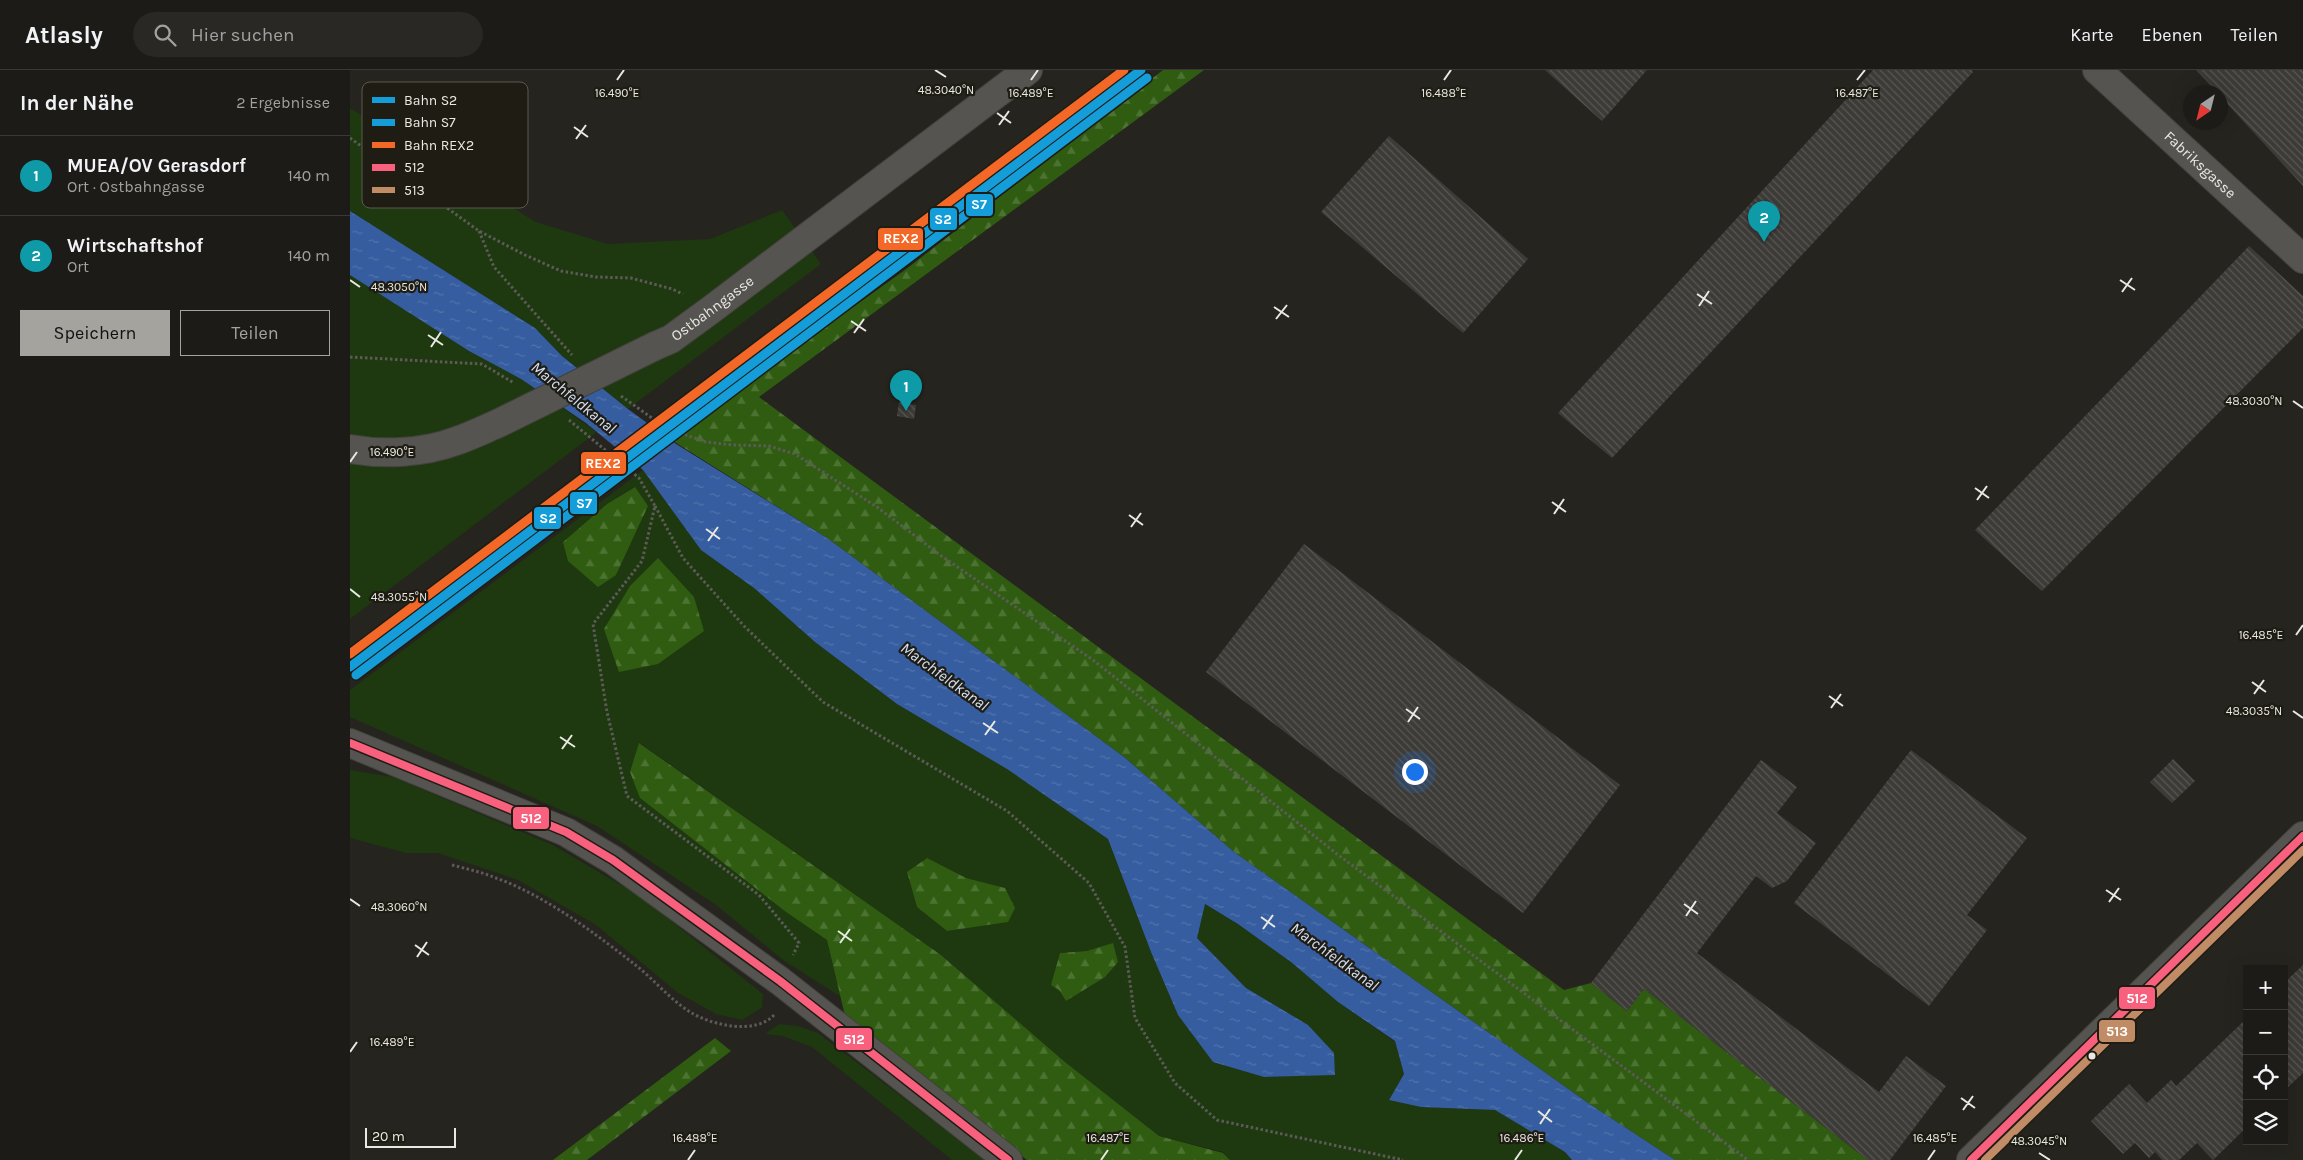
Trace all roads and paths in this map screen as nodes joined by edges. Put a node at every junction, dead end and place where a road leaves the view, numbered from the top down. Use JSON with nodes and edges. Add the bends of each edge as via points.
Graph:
{"nodes":[{"id":1,"x":1028,"y":70,"type":"edge"},
{"id":2,"x":2097,"y":70,"type":"edge"},
{"id":3,"x":350,"y":138,"type":"edge"},
{"id":4,"x":362,"y":147,"type":"edge"},
{"id":5,"x":447,"y":208,"type":"edge"},
{"id":6,"x":2303,"y":259,"type":"edge"},
{"id":7,"x":712,"y":309,"type":"junction"},
{"id":8,"x":350,"y":357,"type":"edge"},
{"id":9,"x":520,"y":387,"type":"dead end"},
{"id":10,"x":565,"y":417,"type":"dead end"},
{"id":11,"x":733,"y":446,"type":"dead end"},
{"id":12,"x":350,"y":449,"type":"edge"},
{"id":13,"x":655,"y":506,"type":"junction"},
{"id":14,"x":350,"y":743,"type":"edge"},
{"id":15,"x":2303,"y":836,"type":"edge"},
{"id":16,"x":452,"y":865,"type":"dead end"},
{"id":17,"x":786,"y":987,"type":"junction"},
{"id":18,"x":1008,"y":1160,"type":"edge"},
{"id":19,"x":1403,"y":1160,"type":"edge"},
{"id":20,"x":1748,"y":1160,"type":"edge"},
{"id":21,"x":1971,"y":1160,"type":"edge"}],
"edges":[{"from":1,"to":7,"type":"street","name":"Ostbahngasse"},
{"from":2,"to":6,"type":"street","name":"Fabriksgasse"},
{"from":3,"to":4,"type":"path"},
{"from":5,"to":7,"type":"path","via":[[479,231],[561,271],[631,278],[672,288]]},
{"from":7,"to":12,"type":"street","name":"Ostbahngasse","bridge":true,"via":[[671,339],[455,442],[411,452]]},
{"from":8,"to":9,"type":"path","via":[[482,364]]},
{"from":10,"to":13,"type":"path","via":[[639,478]]},
{"from":11,"to":20,"type":"path","via":[[769,446],[794,454],[877,507],[940,555],[1060,635],[1337,854]]},
{"from":13,"to":17,"type":"path","via":[[642,560],[594,624],[607,712],[626,796],[759,895],[794,936],[799,942]]},
{"from":13,"to":19,"type":"path","via":[[683,558],[744,626],[823,702],[1007,812],[1089,883],[1126,947],[1135,1018],[1175,1083],[1203,1108],[1217,1120]]},
{"from":14,"to":17,"type":"street","via":[[566,832],[613,860]]},
{"from":15,"to":21,"type":"street"},
{"from":16,"to":17,"type":"path","via":[[496,878],[533,895],[594,934],[690,1012],[724,1025],[748,1027],[772,1017]]},
{"from":17,"to":18,"type":"street"}]}
